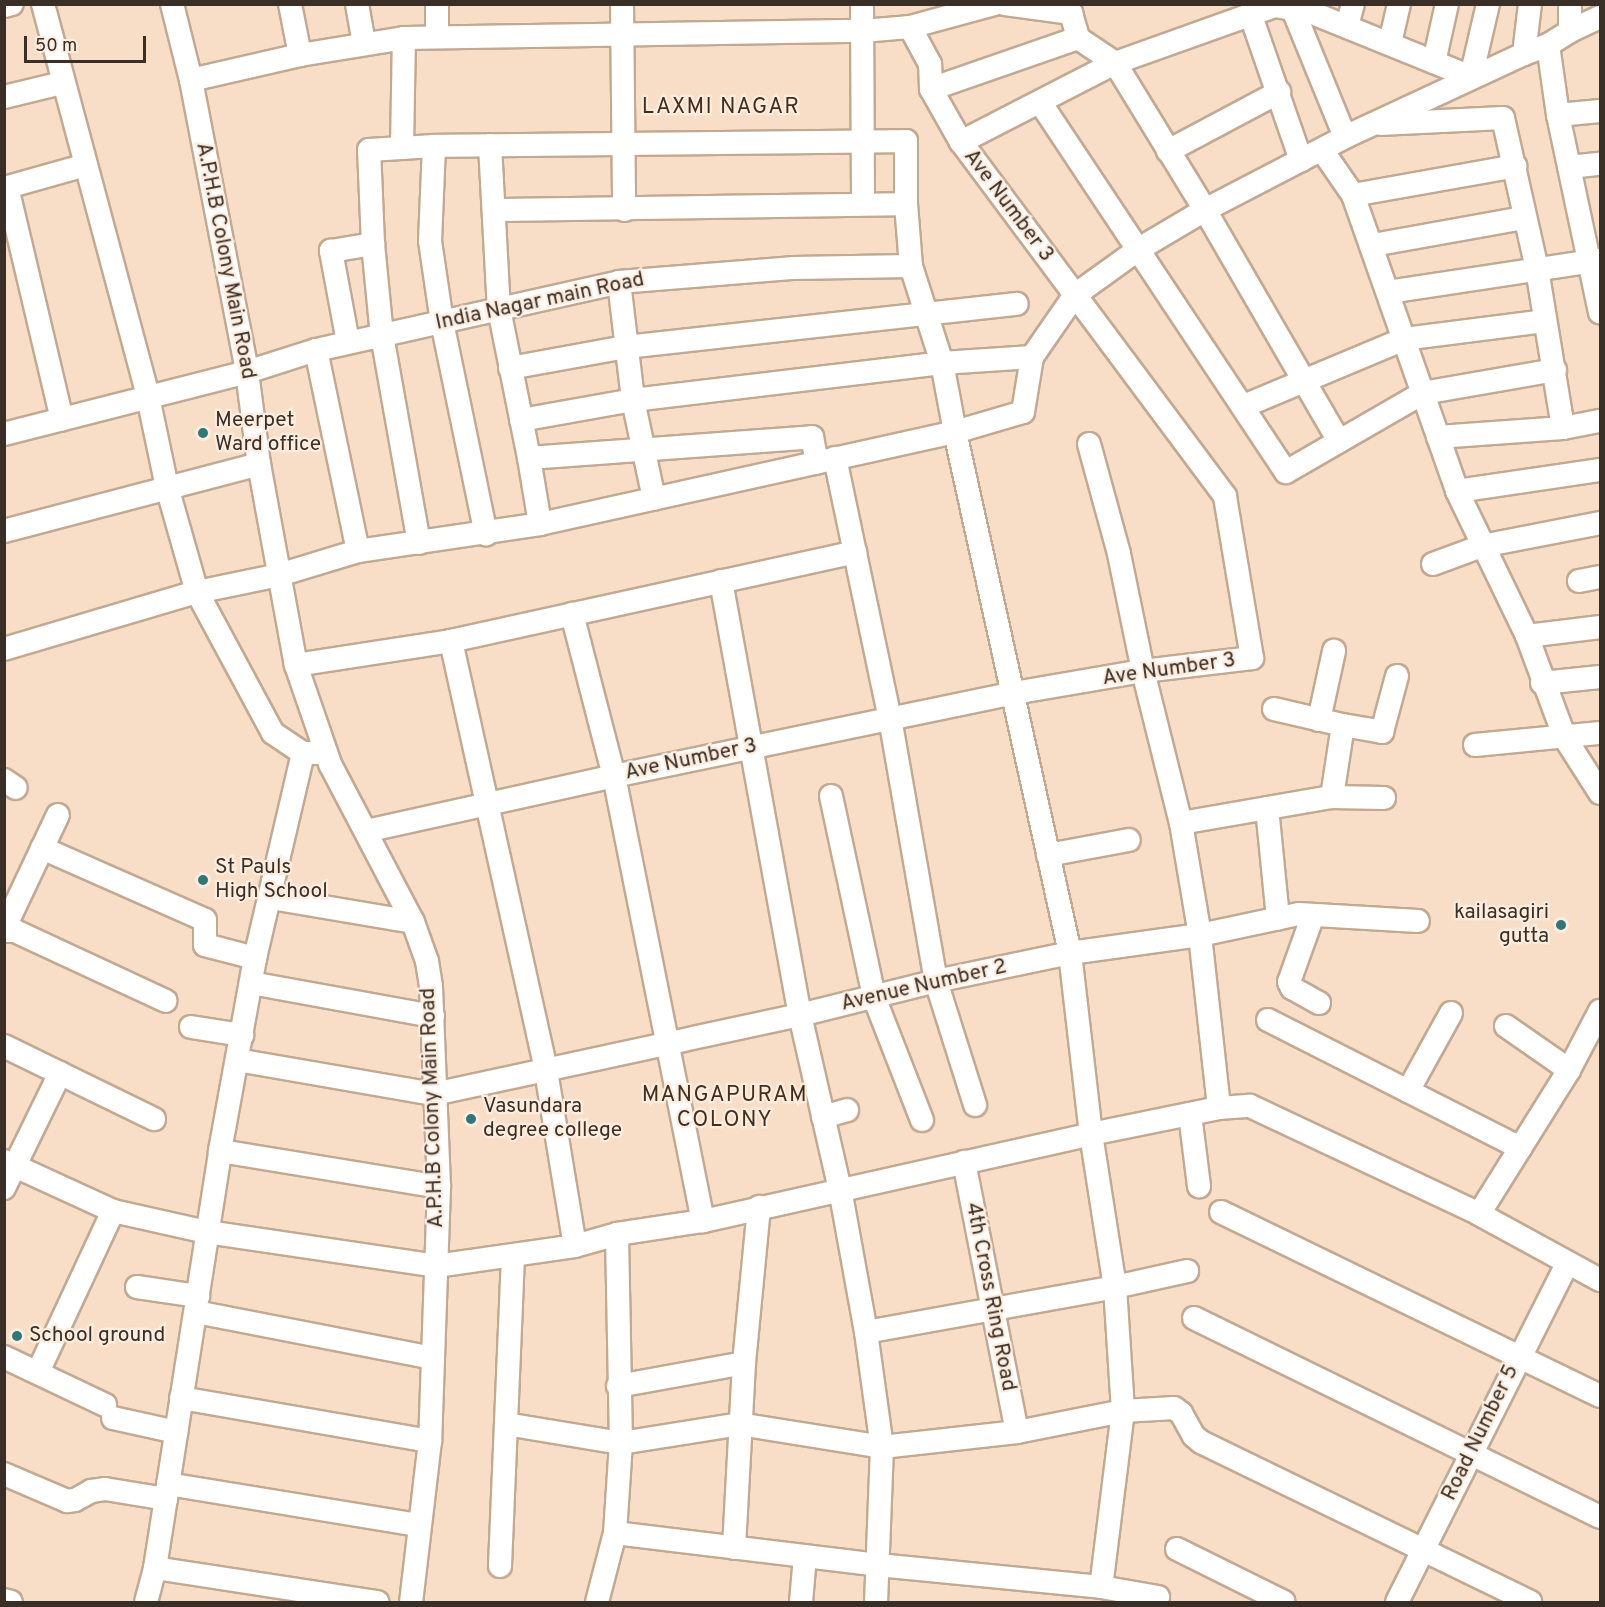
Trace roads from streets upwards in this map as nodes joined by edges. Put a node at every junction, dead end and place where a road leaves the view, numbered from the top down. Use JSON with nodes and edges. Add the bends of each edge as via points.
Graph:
{"nodes":[{"id":1,"x":12,"y":4,"type":"edge"},
{"id":2,"x":43,"y":4,"type":"edge"},
{"id":3,"x":172,"y":4,"type":"edge"},
{"id":4,"x":290,"y":4,"type":"edge"},
{"id":5,"x":357,"y":4,"type":"edge"},
{"id":6,"x":437,"y":4,"type":"edge"},
{"id":7,"x":621,"y":4,"type":"edge"},
{"id":8,"x":862,"y":4,"type":"edge"},
{"id":9,"x":994,"y":4,"type":"edge"},
{"id":10,"x":1005,"y":4,"type":"edge"},
{"id":11,"x":1399,"y":4,"type":"edge"},
{"id":12,"x":1447,"y":4,"type":"edge"},
{"id":13,"x":1488,"y":4,"type":"edge"},
{"id":14,"x":1530,"y":4,"type":"edge"},
{"id":15,"x":1570,"y":4,"type":"edge"},
{"id":16,"x":4,"y":6,"type":"edge"},
{"id":17,"x":1293,"y":7,"type":"edge"},
{"id":18,"x":1246,"y":11,"type":"edge"},
{"id":19,"x":1350,"y":15,"type":"edge"},
{"id":20,"x":1600,"y":17,"type":"edge"},
{"id":21,"x":910,"y":27,"type":"junction"},
{"id":22,"x":862,"y":31,"type":"junction"},
{"id":23,"x":1570,"y":31,"type":"junction"},
{"id":24,"x":622,"y":33,"type":"junction"},
{"id":25,"x":437,"y":37,"type":"junction"},
{"id":26,"x":404,"y":38,"type":"junction"},
{"id":27,"x":1078,"y":39,"type":"junction"},
{"id":28,"x":364,"y":43,"type":"junction"},
{"id":29,"x":1390,"y":44,"type":"junction"},
{"id":30,"x":1548,"y":45,"type":"junction"},
{"id":31,"x":1524,"y":54,"type":"junction"},
{"id":32,"x":300,"y":55,"type":"junction"},
{"id":33,"x":1434,"y":62,"type":"junction"},
{"id":34,"x":1115,"y":63,"type":"junction"},
{"id":35,"x":1471,"y":77,"type":"junction"},
{"id":36,"x":191,"y":80,"type":"junction"},
{"id":37,"x":62,"y":83,"type":"junction"},
{"id":38,"x":932,"y":89,"type":"junction"},
{"id":39,"x":1279,"y":92,"type":"junction"},
{"id":40,"x":4,"y":97,"type":"edge"},
{"id":41,"x":1040,"y":102,"type":"junction"},
{"id":42,"x":1600,"y":111,"type":"edge"},
{"id":43,"x":1558,"y":115,"type":"junction"},
{"id":44,"x":1370,"y":125,"type":"junction"},
{"id":45,"x":1345,"y":137,"type":"junction"},
{"id":46,"x":862,"y":141,"type":"junction"},
{"id":47,"x":961,"y":142,"type":"junction"},
{"id":48,"x":623,"y":145,"type":"junction"},
{"id":49,"x":434,"y":146,"type":"junction"},
{"id":50,"x":490,"y":146,"type":"junction"},
{"id":51,"x":402,"y":148,"type":"junction"},
{"id":52,"x":1322,"y":150,"type":"junction"},
{"id":53,"x":1168,"y":151,"type":"junction"},
{"id":54,"x":1301,"y":160,"type":"junction"},
{"id":55,"x":1600,"y":164,"type":"edge"},
{"id":56,"x":87,"y":165,"type":"junction"},
{"id":57,"x":1515,"y":166,"type":"junction"},
{"id":58,"x":1569,"y":167,"type":"junction"},
{"id":59,"x":6,"y":187,"type":"edge"},
{"id":60,"x":1353,"y":195,"type":"junction"},
{"id":61,"x":863,"y":204,"type":"junction"},
{"id":62,"x":906,"y":204,"type":"junction"},
{"id":63,"x":494,"y":210,"type":"junction"},
{"id":64,"x":624,"y":210,"type":"junction"},
{"id":65,"x":1205,"y":210,"type":"junction"},
{"id":66,"x":1590,"y":213,"type":"edge"},
{"id":67,"x":1523,"y":218,"type":"junction"},
{"id":68,"x":373,"y":244,"type":"junction"},
{"id":69,"x":1373,"y":245,"type":"junction"},
{"id":70,"x":1139,"y":249,"type":"junction"},
{"id":71,"x":1595,"y":261,"type":"edge"},
{"id":72,"x":911,"y":266,"type":"junction"},
{"id":73,"x":1537,"y":269,"type":"junction"},
{"id":74,"x":619,"y":282,"type":"junction"},
{"id":75,"x":1388,"y":292,"type":"junction"},
{"id":76,"x":1075,"y":296,"type":"junction"},
{"id":77,"x":1017,"y":304,"type":"dead end"},
{"id":78,"x":499,"y":309,"type":"junction"},
{"id":79,"x":926,"y":314,"type":"junction"},
{"id":80,"x":1600,"y":314,"type":"edge"},
{"id":81,"x":1545,"y":321,"type":"junction"},
{"id":82,"x":442,"y":322,"type":"junction"},
{"id":83,"x":382,"y":336,"type":"junction"},
{"id":84,"x":1404,"y":339,"type":"junction"},
{"id":85,"x":348,"y":342,"type":"junction"},
{"id":86,"x":626,"y":347,"type":"junction"},
{"id":87,"x":316,"y":350,"type":"junction"},
{"id":88,"x":1032,"y":357,"type":"junction"},
{"id":89,"x":942,"y":363,"type":"junction"},
{"id":90,"x":510,"y":368,"type":"junction"},
{"id":91,"x":1555,"y":370,"type":"junction"},
{"id":92,"x":247,"y":372,"type":"junction"},
{"id":93,"x":1305,"y":381,"type":"junction"},
{"id":94,"x":1423,"y":393,"type":"junction"},
{"id":95,"x":148,"y":398,"type":"junction"},
{"id":96,"x":633,"y":400,"type":"junction"},
{"id":97,"x":1244,"y":406,"type":"junction"},
{"id":98,"x":62,"y":420,"type":"junction"},
{"id":99,"x":521,"y":420,"type":"junction"},
{"id":100,"x":1600,"y":422,"type":"edge"},
{"id":101,"x":1563,"y":428,"type":"junction"},
{"id":102,"x":955,"y":432,"type":"junction"},
{"id":103,"x":4,"y":434,"type":"edge"},
{"id":104,"x":1438,"y":437,"type":"junction"},
{"id":105,"x":1339,"y":441,"type":"junction"},
{"id":106,"x":1089,"y":444,"type":"dead end"},
{"id":107,"x":643,"y":450,"type":"junction"},
{"id":108,"x":529,"y":458,"type":"junction"},
{"id":109,"x":826,"y":460,"type":"junction"},
{"id":110,"x":259,"y":464,"type":"junction"},
{"id":111,"x":1600,"y":470,"type":"edge"},
{"id":112,"x":167,"y":487,"type":"junction"},
{"id":113,"x":1457,"y":491,"type":"junction"},
{"id":114,"x":654,"y":499,"type":"junction"},
{"id":115,"x":1600,"y":523,"type":"edge"},
{"id":116,"x":540,"y":524,"type":"junction"},
{"id":117,"x":4,"y":531,"type":"edge"},
{"id":118,"x":486,"y":534,"type":"junction"},
{"id":119,"x":419,"y":543,"type":"junction"},
{"id":120,"x":1482,"y":546,"type":"junction"},
{"id":121,"x":358,"y":551,"type":"junction"},
{"id":122,"x":855,"y":552,"type":"junction"},
{"id":123,"x":1433,"y":564,"type":"dead end"},
{"id":124,"x":279,"y":575,"type":"junction"},
{"id":125,"x":721,"y":581,"type":"junction"},
{"id":126,"x":197,"y":592,"type":"junction"},
{"id":127,"x":572,"y":614,"type":"junction"},
{"id":128,"x":1600,"y":627,"type":"edge"},
{"id":129,"x":1527,"y":636,"type":"junction"},
{"id":130,"x":451,"y":640,"type":"junction"},
{"id":131,"x":4,"y":649,"type":"edge"},
{"id":132,"x":1334,"y":651,"type":"dead end"},
{"id":133,"x":296,"y":665,"type":"junction"},
{"id":134,"x":1143,"y":671,"type":"junction"},
{"id":135,"x":1397,"y":676,"type":"dead end"},
{"id":136,"x":1600,"y":677,"type":"edge"},
{"id":137,"x":1542,"y":683,"type":"junction"},
{"id":138,"x":1014,"y":693,"type":"junction"},
{"id":139,"x":1274,"y":709,"type":"dead end"},
{"id":140,"x":890,"y":718,"type":"junction"},
{"id":141,"x":1319,"y":720,"type":"junction"},
{"id":142,"x":1343,"y":725,"type":"junction"},
{"id":143,"x":1600,"y":733,"type":"edge"},
{"id":144,"x":1565,"y":738,"type":"junction"},
{"id":145,"x":1475,"y":745,"type":"dead end"},
{"id":146,"x":752,"y":747,"type":"junction"},
{"id":147,"x":303,"y":753,"type":"junction"},
{"id":148,"x":327,"y":753,"type":"junction"},
{"id":149,"x":614,"y":776,"type":"junction"},
{"id":150,"x":1598,"y":782,"type":"edge"},
{"id":151,"x":831,"y":796,"type":"dead end"},
{"id":152,"x":1332,"y":797,"type":"junction"},
{"id":153,"x":1384,"y":798,"type":"dead end"},
{"id":154,"x":486,"y":805,"type":"junction"},
{"id":155,"x":1267,"y":808,"type":"junction"},
{"id":156,"x":57,"y":815,"type":"dead end"},
{"id":157,"x":1181,"y":823,"type":"junction"},
{"id":158,"x":366,"y":831,"type":"junction"},
{"id":159,"x":1129,"y":840,"type":"dead end"},
{"id":160,"x":42,"y":848,"type":"junction"},
{"id":161,"x":1048,"y":855,"type":"junction"},
{"id":162,"x":271,"y":898,"type":"junction"},
{"id":163,"x":1313,"y":915,"type":"junction"},
{"id":164,"x":1278,"y":918,"type":"junction"},
{"id":165,"x":1418,"y":921,"type":"dead end"},
{"id":166,"x":413,"y":922,"type":"junction"},
{"id":167,"x":4,"y":930,"type":"edge"},
{"id":168,"x":1200,"y":935,"type":"junction"},
{"id":169,"x":1070,"y":953,"type":"junction"},
{"id":170,"x":255,"y":958,"type":"junction"},
{"id":171,"x":936,"y":981,"type":"junction"},
{"id":172,"x":251,"y":983,"type":"junction"},
{"id":173,"x":874,"y":997,"type":"junction"},
{"id":174,"x":166,"y":1001,"type":"dead end"},
{"id":175,"x":1319,"y":1003,"type":"dead end"},
{"id":176,"x":1600,"y":1011,"type":"edge"},
{"id":177,"x":1451,"y":1013,"type":"dead end"},
{"id":178,"x":800,"y":1015,"type":"junction"},
{"id":179,"x":433,"y":1016,"type":"junction"},
{"id":180,"x":1268,"y":1020,"type":"dead end"},
{"id":181,"x":1506,"y":1026,"type":"dead end"},
{"id":182,"x":191,"y":1027,"type":"dead end"},
{"id":183,"x":242,"y":1035,"type":"junction"},
{"id":184,"x":666,"y":1044,"type":"junction"},
{"id":185,"x":4,"y":1046,"type":"edge"},
{"id":186,"x":237,"y":1060,"type":"junction"},
{"id":187,"x":1569,"y":1070,"type":"junction"},
{"id":188,"x":546,"y":1071,"type":"junction"},
{"id":189,"x":60,"y":1073,"type":"junction"},
{"id":190,"x":1408,"y":1091,"type":"junction"},
{"id":191,"x":434,"y":1094,"type":"junction"},
{"id":192,"x":975,"y":1106,"type":"dead end"},
{"id":193,"x":1219,"y":1108,"type":"junction"},
{"id":194,"x":847,"y":1110,"type":"dead end"},
{"id":195,"x":1190,"y":1114,"type":"junction"},
{"id":196,"x":823,"y":1117,"type":"junction"},
{"id":197,"x":154,"y":1119,"type":"dead end"},
{"id":198,"x":922,"y":1120,"type":"dead end"},
{"id":199,"x":1091,"y":1134,"type":"junction"},
{"id":200,"x":1520,"y":1148,"type":"junction"},
{"id":201,"x":220,"y":1151,"type":"junction"},
{"id":202,"x":964,"y":1162,"type":"junction"},
{"id":203,"x":10,"y":1164,"type":"edge"},
{"id":204,"x":439,"y":1186,"type":"junction"},
{"id":205,"x":1199,"y":1186,"type":"dead end"},
{"id":206,"x":4,"y":1188,"type":"edge"},
{"id":207,"x":840,"y":1189,"type":"junction"},
{"id":208,"x":759,"y":1207,"type":"junction"},
{"id":209,"x":112,"y":1211,"type":"junction"},
{"id":210,"x":1221,"y":1212,"type":"dead end"},
{"id":211,"x":1479,"y":1214,"type":"junction"},
{"id":212,"x":703,"y":1221,"type":"junction"},
{"id":213,"x":207,"y":1232,"type":"junction"},
{"id":214,"x":617,"y":1234,"type":"junction"},
{"id":215,"x":574,"y":1246,"type":"junction"},
{"id":216,"x":513,"y":1256,"type":"junction"},
{"id":217,"x":1567,"y":1264,"type":"junction"},
{"id":218,"x":436,"y":1266,"type":"junction"},
{"id":219,"x":1187,"y":1271,"type":"dead end"},
{"id":220,"x":1600,"y":1280,"type":"edge"},
{"id":221,"x":137,"y":1287,"type":"dead end"},
{"id":222,"x":1115,"y":1287,"type":"junction"},
{"id":223,"x":197,"y":1304,"type":"junction"},
{"id":224,"x":992,"y":1308,"type":"junction"},
{"id":225,"x":1194,"y":1318,"type":"dead end"},
{"id":226,"x":866,"y":1332,"type":"junction"},
{"id":227,"x":4,"y":1357,"type":"edge"},
{"id":228,"x":1518,"y":1357,"type":"junction"},
{"id":229,"x":432,"y":1358,"type":"junction"},
{"id":230,"x":744,"y":1363,"type":"junction"},
{"id":231,"x":38,"y":1372,"type":"junction"},
{"id":232,"x":618,"y":1386,"type":"junction"},
{"id":233,"x":1600,"y":1396,"type":"edge"},
{"id":234,"x":181,"y":1398,"type":"junction"},
{"id":235,"x":1123,"y":1412,"type":"junction"},
{"id":236,"x":506,"y":1424,"type":"junction"},
{"id":237,"x":739,"y":1424,"type":"junction"},
{"id":238,"x":176,"y":1432,"type":"junction"},
{"id":239,"x":1017,"y":1432,"type":"junction"},
{"id":240,"x":430,"y":1441,"type":"junction"},
{"id":241,"x":621,"y":1443,"type":"junction"},
{"id":242,"x":882,"y":1447,"type":"junction"},
{"id":243,"x":1472,"y":1453,"type":"junction"},
{"id":244,"x":4,"y":1474,"type":"edge"},
{"id":245,"x":167,"y":1491,"type":"junction"},
{"id":246,"x":1600,"y":1517,"type":"edge"},
{"id":247,"x":419,"y":1525,"type":"junction"},
{"id":248,"x":615,"y":1533,"type":"junction"},
{"id":249,"x":734,"y":1548,"type":"junction"},
{"id":250,"x":1177,"y":1549,"type":"dead end"},
{"id":251,"x":1423,"y":1551,"type":"junction"},
{"id":252,"x":805,"y":1556,"type":"junction"},
{"id":253,"x":878,"y":1564,"type":"junction"},
{"id":254,"x":500,"y":1566,"type":"dead end"},
{"id":255,"x":154,"y":1568,"type":"junction"},
{"id":256,"x":1101,"y":1587,"type":"junction"},
{"id":257,"x":1158,"y":1597,"type":"dead end"},
{"id":258,"x":4,"y":1600,"type":"edge"},
{"id":259,"x":11,"y":1602,"type":"edge"},
{"id":260,"x":146,"y":1602,"type":"edge"},
{"id":261,"x":377,"y":1602,"type":"edge"},
{"id":262,"x":411,"y":1602,"type":"edge"},
{"id":263,"x":597,"y":1602,"type":"edge"},
{"id":264,"x":801,"y":1602,"type":"edge"},
{"id":265,"x":876,"y":1602,"type":"edge"},
{"id":266,"x":1284,"y":1602,"type":"edge"},
{"id":267,"x":1397,"y":1602,"type":"edge"},
{"id":268,"x":1530,"y":1602,"type":"edge"}],
"edges":[{"from":1,"to":16,"type":"street"},
{"from":2,"to":37,"type":"street"},
{"from":3,"to":36,"type":"street","name":"A.P.H.B Colony Main Road"},
{"from":4,"to":32,"type":"street"},
{"from":5,"to":28,"type":"street"},
{"from":6,"to":25,"type":"street"},
{"from":7,"to":24,"type":"street"},
{"from":8,"to":22,"type":"street"},
{"from":9,"to":21,"type":"street"},
{"from":10,"to":27,"type":"street","via":[[1071,13]]},
{"from":11,"to":29,"type":"street"},
{"from":12,"to":33,"type":"street"},
{"from":13,"to":35,"type":"street"},
{"from":14,"to":31,"type":"street"},
{"from":15,"to":23,"type":"street"},
{"from":17,"to":18,"type":"street"},
{"from":17,"to":19,"type":"street"},
{"from":17,"to":45,"type":"street"},
{"from":18,"to":34,"type":"street"},
{"from":18,"to":39,"type":"street"},
{"from":19,"to":29,"type":"street"},
{"from":20,"to":23,"type":"street"},
{"from":21,"to":22,"type":"street"},
{"from":21,"to":38,"type":"street","name":"Ave Number 3","via":[[930,64]]},
{"from":22,"to":24,"type":"street"},
{"from":22,"to":46,"type":"street"},
{"from":23,"to":30,"type":"street"},
{"from":24,"to":25,"type":"street"},
{"from":24,"to":48,"type":"street"},
{"from":25,"to":26,"type":"street"},
{"from":26,"to":28,"type":"street"},
{"from":26,"to":51,"type":"street"},
{"from":27,"to":34,"type":"street"},
{"from":27,"to":38,"type":"street"},
{"from":28,"to":32,"type":"street"},
{"from":29,"to":33,"type":"street"},
{"from":30,"to":31,"type":"street"},
{"from":30,"to":43,"type":"street"},
{"from":31,"to":35,"type":"street"},
{"from":32,"to":36,"type":"street"},
{"from":33,"to":35,"type":"street"},
{"from":34,"to":41,"type":"street"},
{"from":34,"to":53,"type":"street"},
{"from":35,"to":44,"type":"street"},
{"from":36,"to":92,"type":"street","name":"A.P.H.B Colony Main Road"},
{"from":37,"to":40,"type":"street"},
{"from":37,"to":56,"type":"street"},
{"from":38,"to":47,"type":"street","name":"Ave Number 3"},
{"from":39,"to":53,"type":"street"},
{"from":39,"to":54,"type":"street"},
{"from":41,"to":47,"type":"street"},
{"from":41,"to":70,"type":"street"},
{"from":42,"to":43,"type":"street"},
{"from":43,"to":58,"type":"street"},
{"from":44,"to":45,"type":"street"},
{"from":44,"to":57,"type":"street","via":[[1503,118]]},
{"from":45,"to":52,"type":"street"},
{"from":46,"to":48,"type":"street"},
{"from":46,"to":61,"type":"street"},
{"from":46,"to":62,"type":"street","via":[[906,141]]},
{"from":47,"to":76,"type":"street","name":"Ave Number 3"},
{"from":48,"to":50,"type":"street"},
{"from":48,"to":64,"type":"street"},
{"from":49,"to":50,"type":"street"},
{"from":49,"to":51,"type":"street"},
{"from":49,"to":82,"type":"street","via":[[430,241]]},
{"from":50,"to":63,"type":"street"},
{"from":51,"to":68,"type":"street","via":[[369,150]]},
{"from":52,"to":54,"type":"street"},
{"from":52,"to":60,"type":"street"},
{"from":53,"to":65,"type":"street"},
{"from":54,"to":65,"type":"street"},
{"from":55,"to":58,"type":"street"},
{"from":56,"to":59,"type":"street"},
{"from":56,"to":95,"type":"street"},
{"from":57,"to":60,"type":"street"},
{"from":57,"to":67,"type":"street"},
{"from":58,"to":66,"type":"street"},
{"from":59,"to":98,"type":"street"},
{"from":60,"to":69,"type":"street"},
{"from":61,"to":62,"type":"street"},
{"from":61,"to":64,"type":"street"},
{"from":62,"to":72,"type":"street"},
{"from":63,"to":64,"type":"street"},
{"from":63,"to":78,"type":"street"},
{"from":65,"to":70,"type":"street"},
{"from":65,"to":93,"type":"street"},
{"from":66,"to":71,"type":"street"},
{"from":67,"to":69,"type":"street"},
{"from":67,"to":73,"type":"street"},
{"from":68,"to":83,"type":"street"},
{"from":68,"to":85,"type":"street","via":[[332,251]]},
{"from":69,"to":75,"type":"street"},
{"from":70,"to":76,"type":"street"},
{"from":70,"to":97,"type":"street"},
{"from":71,"to":73,"type":"street"},
{"from":71,"to":80,"type":"street"},
{"from":72,"to":74,"type":"street","name":"India Nagar main Road","via":[[794,268]]},
{"from":72,"to":79,"type":"street"},
{"from":73,"to":75,"type":"street"},
{"from":73,"to":81,"type":"street"},
{"from":74,"to":78,"type":"street","name":"India Nagar main Road"},
{"from":74,"to":86,"type":"street"},
{"from":75,"to":84,"type":"street"},
{"from":76,"to":88,"type":"street"},
{"from":76,"to":134,"type":"street","name":"Ave Number 3","via":[[1225,496],[1252,658]]},
{"from":77,"to":79,"type":"street"},
{"from":78,"to":82,"type":"street","name":"India Nagar main Road"},
{"from":78,"to":90,"type":"street"},
{"from":79,"to":86,"type":"street"},
{"from":79,"to":89,"type":"street"},
{"from":81,"to":84,"type":"street"},
{"from":81,"to":91,"type":"street"},
{"from":82,"to":83,"type":"street","name":"India Nagar main Road"},
{"from":82,"to":118,"type":"street"},
{"from":83,"to":85,"type":"street","name":"India Nagar main Road"},
{"from":83,"to":119,"type":"street"},
{"from":84,"to":93,"type":"street"},
{"from":84,"to":94,"type":"street"},
{"from":85,"to":87,"type":"street","name":"India Nagar main Road"},
{"from":86,"to":90,"type":"street"},
{"from":86,"to":96,"type":"street"},
{"from":87,"to":92,"type":"street","name":"India Nagar main Road"},
{"from":87,"to":121,"type":"street"},
{"from":88,"to":89,"type":"street"},
{"from":88,"to":102,"type":"street","via":[[1023,412]]},
{"from":89,"to":96,"type":"street"},
{"from":89,"to":102,"type":"street"},
{"from":90,"to":99,"type":"street"},
{"from":91,"to":94,"type":"street"},
{"from":91,"to":101,"type":"street"},
{"from":92,"to":95,"type":"street","name":"India Nagar main Road"},
{"from":92,"to":110,"type":"street","name":"A.P.H.B Colony Main Road"},
{"from":93,"to":97,"type":"street"},
{"from":93,"to":105,"type":"street"},
{"from":94,"to":104,"type":"street"},
{"from":94,"to":105,"type":"street"},
{"from":95,"to":98,"type":"street","name":"India Nagar main Road"},
{"from":95,"to":112,"type":"street"},
{"from":96,"to":99,"type":"street"},
{"from":96,"to":107,"type":"street"},
{"from":97,"to":105,"type":"street","via":[[1286,472]]},
{"from":98,"to":103,"type":"street","name":"India Nagar main Road"},
{"from":99,"to":108,"type":"street"},
{"from":100,"to":101,"type":"street"},
{"from":101,"to":104,"type":"street"},
{"from":102,"to":109,"type":"street"},
{"from":102,"to":138,"type":"street"},
{"from":104,"to":113,"type":"street"},
{"from":106,"to":134,"type":"street","via":[[1119,554]]},
{"from":107,"to":108,"type":"street"},
{"from":107,"to":109,"type":"street","via":[[812,437]]},
{"from":107,"to":114,"type":"street"},
{"from":108,"to":116,"type":"street"},
{"from":109,"to":114,"type":"street"},
{"from":109,"to":122,"type":"street"},
{"from":110,"to":112,"type":"street"},
{"from":110,"to":124,"type":"street","name":"A.P.H.B Colony Main Road"},
{"from":111,"to":113,"type":"street"},
{"from":112,"to":117,"type":"street"},
{"from":112,"to":126,"type":"street"},
{"from":113,"to":120,"type":"street"},
{"from":114,"to":116,"type":"street"},
{"from":115,"to":120,"type":"street"},
{"from":116,"to":118,"type":"street"},
{"from":118,"to":119,"type":"street"},
{"from":119,"to":121,"type":"street"},
{"from":120,"to":123,"type":"street"},
{"from":120,"to":129,"type":"street"},
{"from":121,"to":124,"type":"street"},
{"from":122,"to":125,"type":"street"},
{"from":122,"to":140,"type":"street"},
{"from":124,"to":126,"type":"street"},
{"from":124,"to":133,"type":"street","name":"A.P.H.B Colony Main Road"},
{"from":125,"to":127,"type":"street"},
{"from":125,"to":146,"type":"street"},
{"from":126,"to":131,"type":"street"},
{"from":126,"to":147,"type":"street","via":[[273,733]]},
{"from":127,"to":130,"type":"street"},
{"from":127,"to":149,"type":"street"},
{"from":128,"to":129,"type":"street"},
{"from":129,"to":137,"type":"street"},
{"from":130,"to":133,"type":"street"},
{"from":130,"to":154,"type":"street"},
{"from":132,"to":141,"type":"street"},
{"from":133,"to":148,"type":"street","name":"A.P.H.B Colony Main Road"},
{"from":134,"to":138,"type":"street","name":"Ave Number 3"},
{"from":134,"to":157,"type":"street"},
{"from":135,"to":142,"type":"street","via":[[1382,732]]},
{"from":136,"to":137,"type":"street"},
{"from":137,"to":144,"type":"street"},
{"from":138,"to":140,"type":"street","name":"Ave Number 3"},
{"from":138,"to":161,"type":"street"},
{"from":139,"to":141,"type":"street"},
{"from":140,"to":146,"type":"street","name":"Ave Number 3"},
{"from":140,"to":171,"type":"street"},
{"from":141,"to":142,"type":"street"},
{"from":142,"to":152,"type":"street"},
{"from":143,"to":144,"type":"street"},
{"from":144,"to":145,"type":"street"},
{"from":144,"to":150,"type":"street"},
{"from":146,"to":149,"type":"street","name":"Ave Number 3"},
{"from":146,"to":178,"type":"street"},
{"from":147,"to":148,"type":"street"},
{"from":147,"to":162,"type":"street"},
{"from":148,"to":158,"type":"street","name":"A.P.H.B Colony Main Road"},
{"from":149,"to":154,"type":"street","name":"Ave Number 3"},
{"from":149,"to":184,"type":"street"},
{"from":151,"to":173,"type":"street"},
{"from":152,"to":153,"type":"street"},
{"from":152,"to":155,"type":"street"},
{"from":154,"to":158,"type":"street","name":"Ave Number 3"},
{"from":154,"to":188,"type":"street"},
{"from":155,"to":157,"type":"street"},
{"from":155,"to":164,"type":"street"},
{"from":156,"to":160,"type":"street"},
{"from":157,"to":168,"type":"street"},
{"from":158,"to":166,"type":"street","name":"A.P.H.B Colony Main Road"},
{"from":159,"to":161,"type":"street"},
{"from":160,"to":167,"type":"street"},
{"from":160,"to":170,"type":"street","via":[[205,920],[205,945]]},
{"from":161,"to":169,"type":"street"},
{"from":162,"to":166,"type":"street"},
{"from":162,"to":170,"type":"street"},
{"from":163,"to":164,"type":"street","name":"Avenue Number 2"},
{"from":163,"to":165,"type":"street","name":"Avenue Number 2"},
{"from":163,"to":175,"type":"street","via":[[1289,982],[1292,988]]},
{"from":164,"to":168,"type":"street","name":"Avenue Number 2"},
{"from":166,"to":179,"type":"street","name":"A.P.H.B Colony Main Road","via":[[427,962]]},
{"from":167,"to":174,"type":"street"},
{"from":168,"to":169,"type":"street","name":"Avenue Number 2"},
{"from":168,"to":193,"type":"street"},
{"from":169,"to":171,"type":"street","name":"Avenue Number 2"},
{"from":169,"to":199,"type":"street"},
{"from":170,"to":172,"type":"street"},
{"from":171,"to":173,"type":"street","name":"Avenue Number 2"},
{"from":171,"to":192,"type":"street"},
{"from":172,"to":179,"type":"street"},
{"from":172,"to":183,"type":"street"},
{"from":173,"to":178,"type":"street","name":"Avenue Number 2"},
{"from":173,"to":198,"type":"street"},
{"from":176,"to":187,"type":"street"},
{"from":177,"to":190,"type":"street"},
{"from":178,"to":184,"type":"street","name":"Avenue Number 2"},
{"from":178,"to":196,"type":"street"},
{"from":179,"to":191,"type":"street","name":"A.P.H.B Colony Main Road"},
{"from":180,"to":190,"type":"street"},
{"from":181,"to":187,"type":"street"},
{"from":182,"to":183,"type":"street"},
{"from":183,"to":186,"type":"street"},
{"from":184,"to":188,"type":"street","name":"Avenue Number 2"},
{"from":184,"to":212,"type":"street"},
{"from":185,"to":189,"type":"street"},
{"from":186,"to":191,"type":"street"},
{"from":186,"to":201,"type":"street"},
{"from":187,"to":200,"type":"street"},
{"from":188,"to":191,"type":"street","name":"Avenue Number 2"},
{"from":188,"to":215,"type":"street"},
{"from":189,"to":197,"type":"street"},
{"from":189,"to":203,"type":"street"},
{"from":190,"to":200,"type":"street"},
{"from":191,"to":204,"type":"street","name":"A.P.H.B Colony Main Road"},
{"from":193,"to":195,"type":"street"},
{"from":193,"to":211,"type":"street","via":[[1250,1106]]},
{"from":194,"to":196,"type":"street"},
{"from":195,"to":199,"type":"street"},
{"from":195,"to":205,"type":"street"},
{"from":196,"to":207,"type":"street"},
{"from":199,"to":202,"type":"street"},
{"from":199,"to":222,"type":"street"},
{"from":200,"to":211,"type":"street"},
{"from":201,"to":204,"type":"street"},
{"from":201,"to":213,"type":"street"},
{"from":202,"to":207,"type":"street"},
{"from":202,"to":224,"type":"street","name":"4th Cross Ring Road"},
{"from":203,"to":206,"type":"street"},
{"from":203,"to":209,"type":"street"},
{"from":204,"to":218,"type":"street","name":"A.P.H.B Colony Main Road"},
{"from":207,"to":208,"type":"street"},
{"from":207,"to":226,"type":"street"},
{"from":208,"to":212,"type":"street"},
{"from":208,"to":230,"type":"street"},
{"from":209,"to":213,"type":"street"},
{"from":209,"to":231,"type":"street"},
{"from":210,"to":228,"type":"street"},
{"from":211,"to":217,"type":"street"},
{"from":212,"to":214,"type":"street"},
{"from":213,"to":218,"type":"street"},
{"from":213,"to":223,"type":"street"},
{"from":214,"to":215,"type":"street"},
{"from":214,"to":232,"type":"street"},
{"from":215,"to":216,"type":"street"},
{"from":216,"to":218,"type":"street"},
{"from":216,"to":236,"type":"street"},
{"from":217,"to":220,"type":"street"},
{"from":217,"to":228,"type":"street","name":"Road Number 5"},
{"from":218,"to":229,"type":"street","name":"A.P.H.B Colony Main Road"},
{"from":219,"to":222,"type":"street"},
{"from":221,"to":223,"type":"street"},
{"from":222,"to":224,"type":"street"},
{"from":222,"to":235,"type":"street"},
{"from":223,"to":229,"type":"street"},
{"from":223,"to":234,"type":"street"},
{"from":224,"to":226,"type":"street"},
{"from":224,"to":239,"type":"street","name":"4th Cross Ring Road"},
{"from":225,"to":243,"type":"street"},
{"from":226,"to":242,"type":"street"},
{"from":227,"to":231,"type":"street"},
{"from":228,"to":233,"type":"street"},
{"from":228,"to":243,"type":"street","name":"Road Number 5"},
{"from":229,"to":240,"type":"street","name":"A.P.H.B Colony Main Road"},
{"from":230,"to":232,"type":"street"},
{"from":230,"to":237,"type":"street"},
{"from":231,"to":238,"type":"street","via":[[109,1412]]},
{"from":232,"to":241,"type":"street"},
{"from":234,"to":238,"type":"street"},
{"from":234,"to":240,"type":"street"},
{"from":235,"to":239,"type":"street"},
{"from":235,"to":251,"type":"street","via":[[1179,1410],[1201,1442]]},
{"from":235,"to":256,"type":"street"},
{"from":236,"to":241,"type":"street"},
{"from":236,"to":254,"type":"street"},
{"from":237,"to":241,"type":"street"},
{"from":237,"to":242,"type":"street"},
{"from":237,"to":249,"type":"street"},
{"from":238,"to":245,"type":"street"},
{"from":239,"to":242,"type":"street"},
{"from":240,"to":247,"type":"street","name":"A.P.H.B Colony Main Road"},
{"from":241,"to":248,"type":"street"},
{"from":242,"to":253,"type":"street"},
{"from":243,"to":246,"type":"street"},
{"from":243,"to":251,"type":"street","name":"Road Number 5"},
{"from":244,"to":245,"type":"street","via":[[67,1502],[105,1489]]},
{"from":245,"to":247,"type":"street"},
{"from":245,"to":255,"type":"street"},
{"from":247,"to":262,"type":"street","name":"A.P.H.B Colony Main Road"},
{"from":248,"to":249,"type":"street"},
{"from":248,"to":263,"type":"street"},
{"from":249,"to":252,"type":"street"},
{"from":250,"to":266,"type":"street"},
{"from":251,"to":267,"type":"street","name":"Road Number 5"},
{"from":251,"to":268,"type":"street"},
{"from":252,"to":253,"type":"street"},
{"from":252,"to":264,"type":"street"},
{"from":253,"to":256,"type":"street"},
{"from":253,"to":265,"type":"street"},
{"from":255,"to":260,"type":"street"},
{"from":255,"to":261,"type":"street"},
{"from":256,"to":257,"type":"street"},
{"from":258,"to":259,"type":"street"}]}
